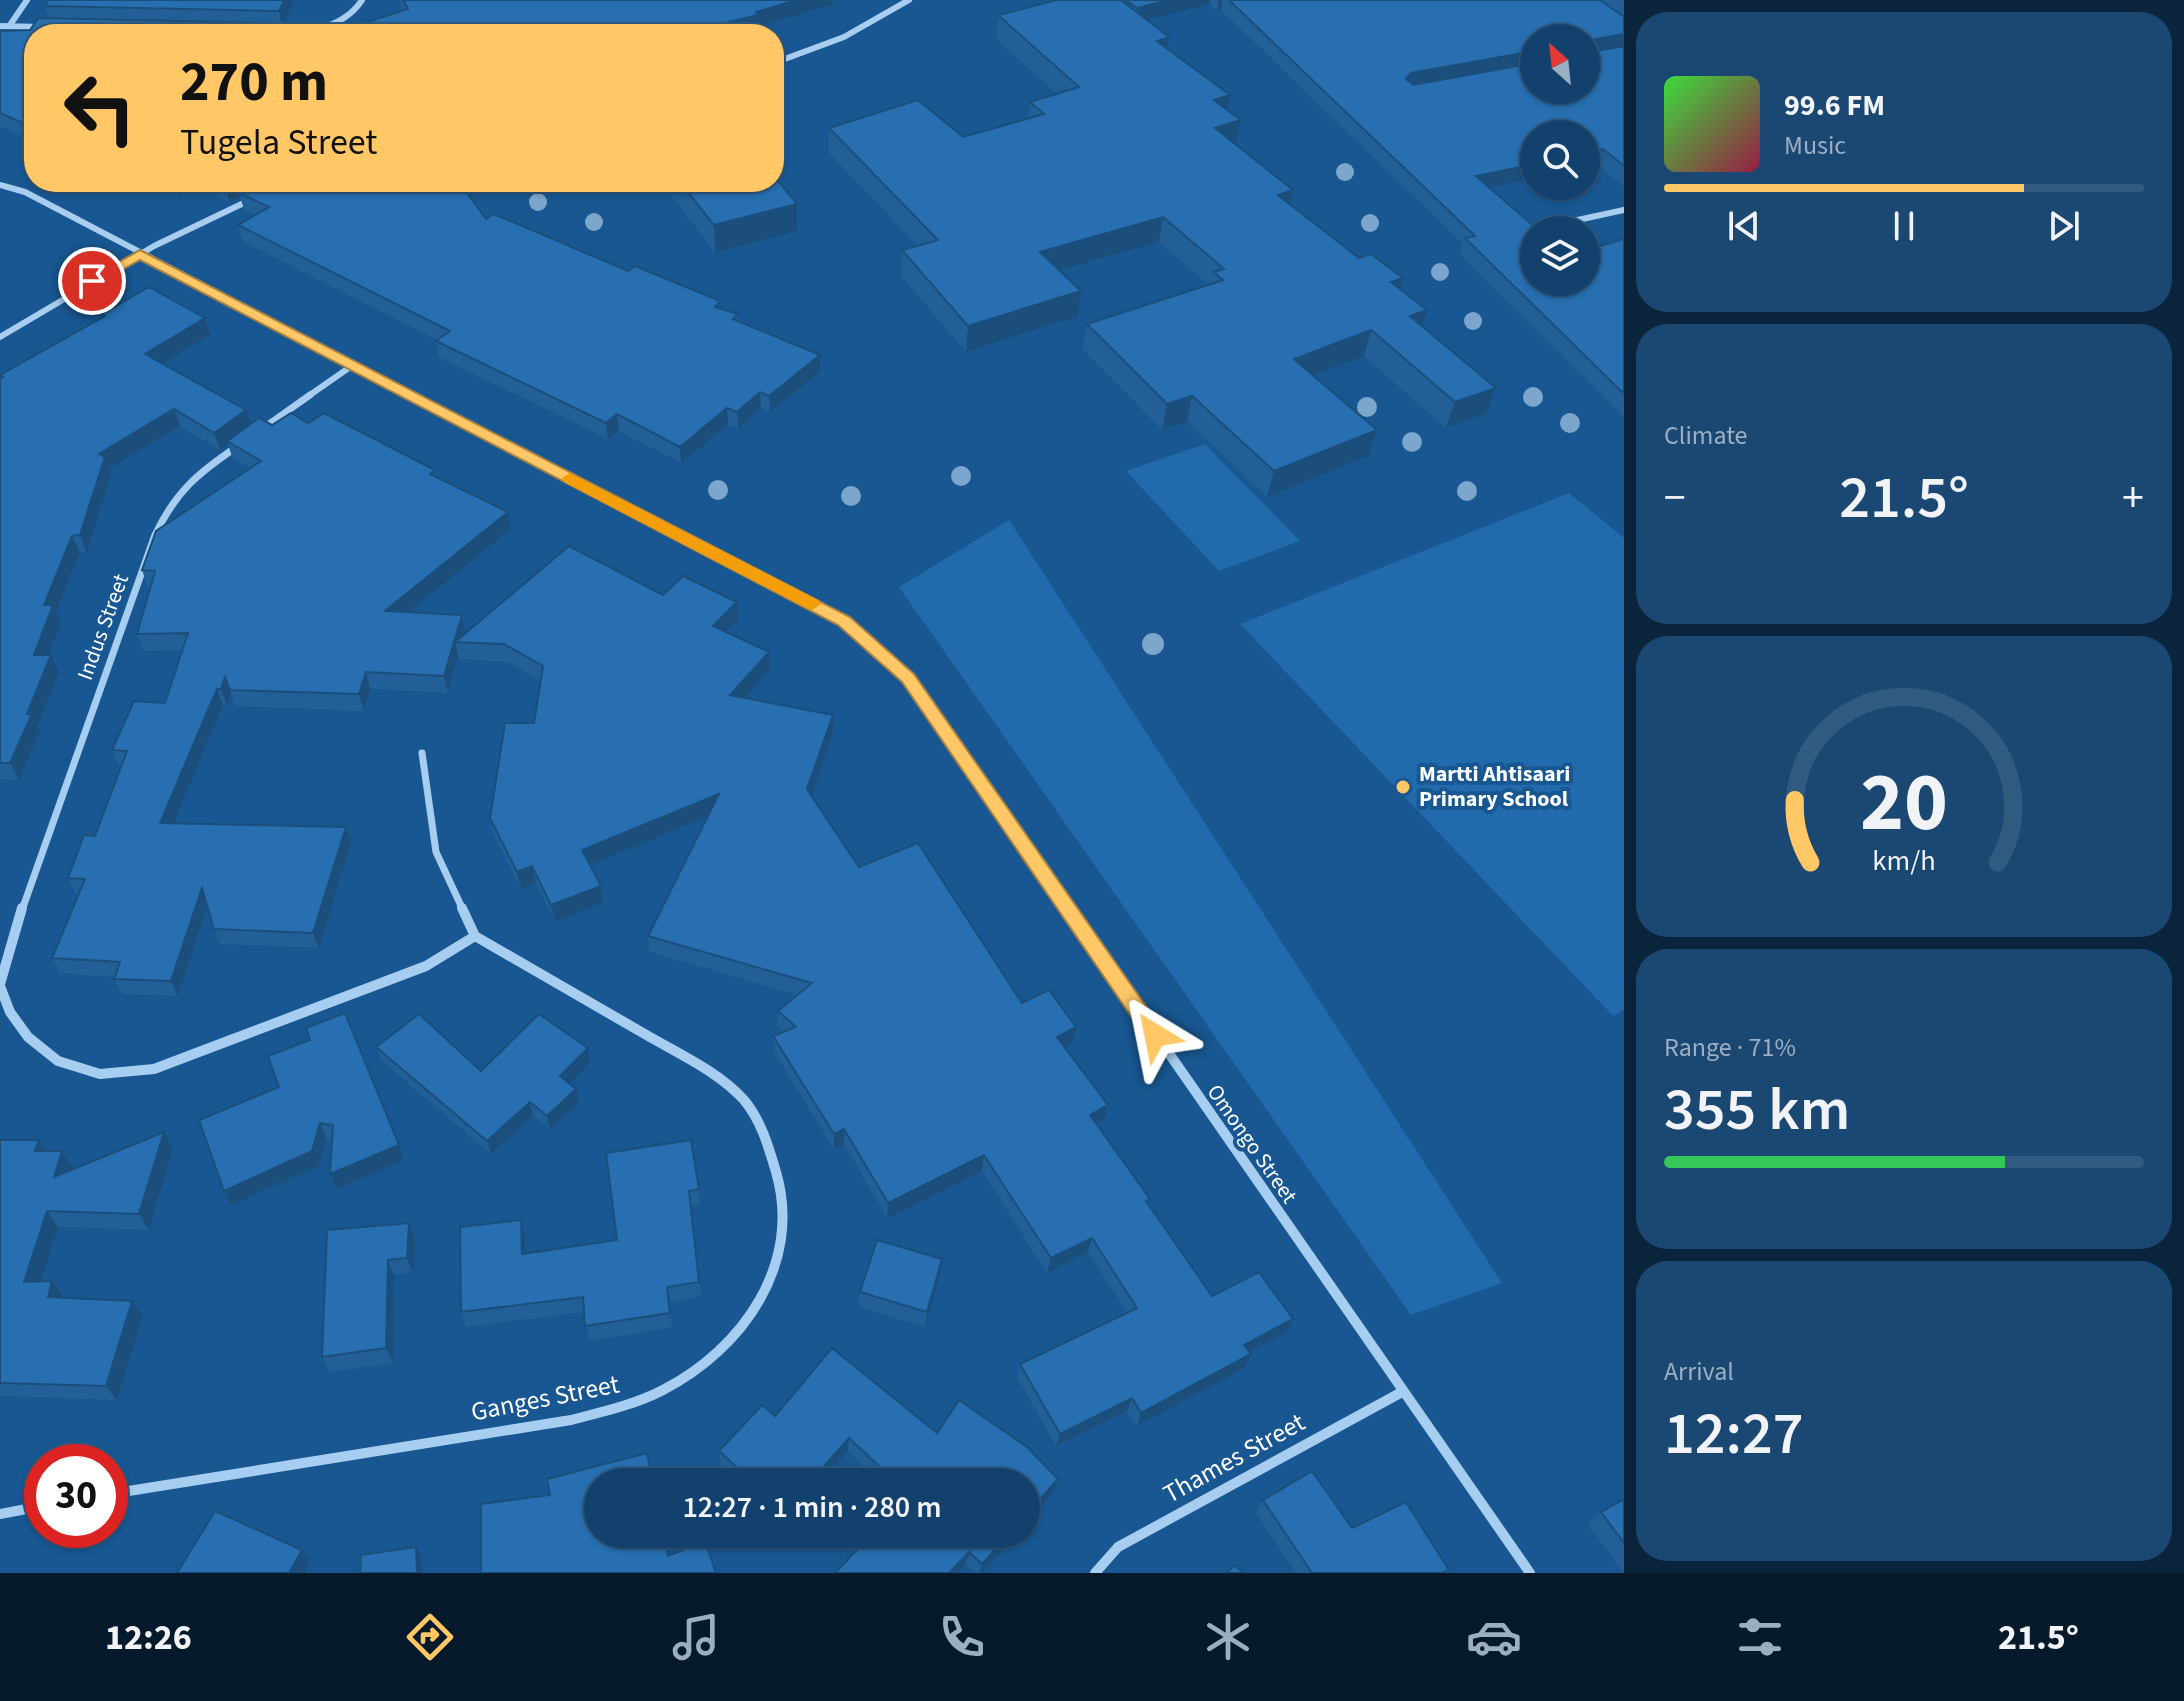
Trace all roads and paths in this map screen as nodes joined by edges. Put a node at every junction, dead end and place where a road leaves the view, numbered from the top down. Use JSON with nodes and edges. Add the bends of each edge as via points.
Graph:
{"nodes":[{"id":1,"x":27,"y":0,"type":"edge"},
{"id":2,"x":362,"y":0,"type":"edge"},
{"id":3,"x":909,"y":0,"type":"edge"},
{"id":4,"x":327,"y":24,"type":"edge"},
{"id":5,"x":10,"y":25,"type":"junction"},
{"id":6,"x":0,"y":26,"type":"edge"},
{"id":7,"x":24,"y":26,"type":"edge"},
{"id":8,"x":784,"y":59,"type":"edge"},
{"id":9,"x":0,"y":185,"type":"edge"},
{"id":10,"x":24,"y":192,"type":"edge"},
{"id":11,"x":25,"y":192,"type":"edge"},
{"id":12,"x":253,"y":199,"type":"edge"},
{"id":13,"x":1624,"y":210,"type":"edge"},
{"id":14,"x":1596,"y":216,"type":"edge"},
{"id":15,"x":140,"y":254,"type":"junction"},
{"id":16,"x":0,"y":337,"type":"edge"},
{"id":17,"x":353,"y":365,"type":"junction"},
{"id":18,"x":422,"y":753,"type":"dead end"},
{"id":19,"x":475,"y":936,"type":"junction"},
{"id":20,"x":0,"y":985,"type":"edge"},
{"id":21,"x":1402,"y":1392,"type":"junction"},
{"id":22,"x":128,"y":1491,"type":"edge"},
{"id":23,"x":24,"y":1509,"type":"edge"},
{"id":24,"x":0,"y":1514,"type":"edge"},
{"id":25,"x":1095,"y":1573,"type":"edge"},
{"id":26,"x":1530,"y":1573,"type":"edge"}],
"edges":[{"from":1,"to":5,"type":"street"},
{"from":2,"to":4,"type":"street","via":[[342,19]]},
{"from":3,"to":8,"type":"street","via":[[869,27]]},
{"from":5,"to":6,"type":"street"},
{"from":5,"to":7,"type":"street"},
{"from":9,"to":10,"type":"street","name":"Omongo Street"},
{"from":11,"to":15,"type":"street","name":"Omongo Street"},
{"from":12,"to":15,"type":"street"},
{"from":13,"to":14,"type":"street"},
{"from":15,"to":16,"type":"street"},
{"from":15,"to":17,"type":"street","name":"Omongo Street"},
{"from":17,"to":20,"type":"street","name":"Indus Street","via":[[187,481],[168,506],[13,935]]},
{"from":17,"to":21,"type":"street","name":"Omongo Street","via":[[844,621],[908,678]]},
{"from":18,"to":19,"type":"street","via":[[436,852]]},
{"from":19,"to":20,"type":"street","name":"Indus Street","via":[[426,966],[154,1069],[100,1074],[58,1061],[28,1037]]},
{"from":19,"to":22,"type":"street","name":"Ganges Street","via":[[710,1072],[744,1101],[767,1141],[782,1195],[778,1263],[762,1302],[728,1344],[677,1383],[641,1401],[571,1420]]},
{"from":21,"to":25,"type":"street","name":"Thames Street","via":[[1118,1547]]},
{"from":21,"to":26,"type":"street","name":"Omongo Street"},
{"from":23,"to":24,"type":"street"}]}
